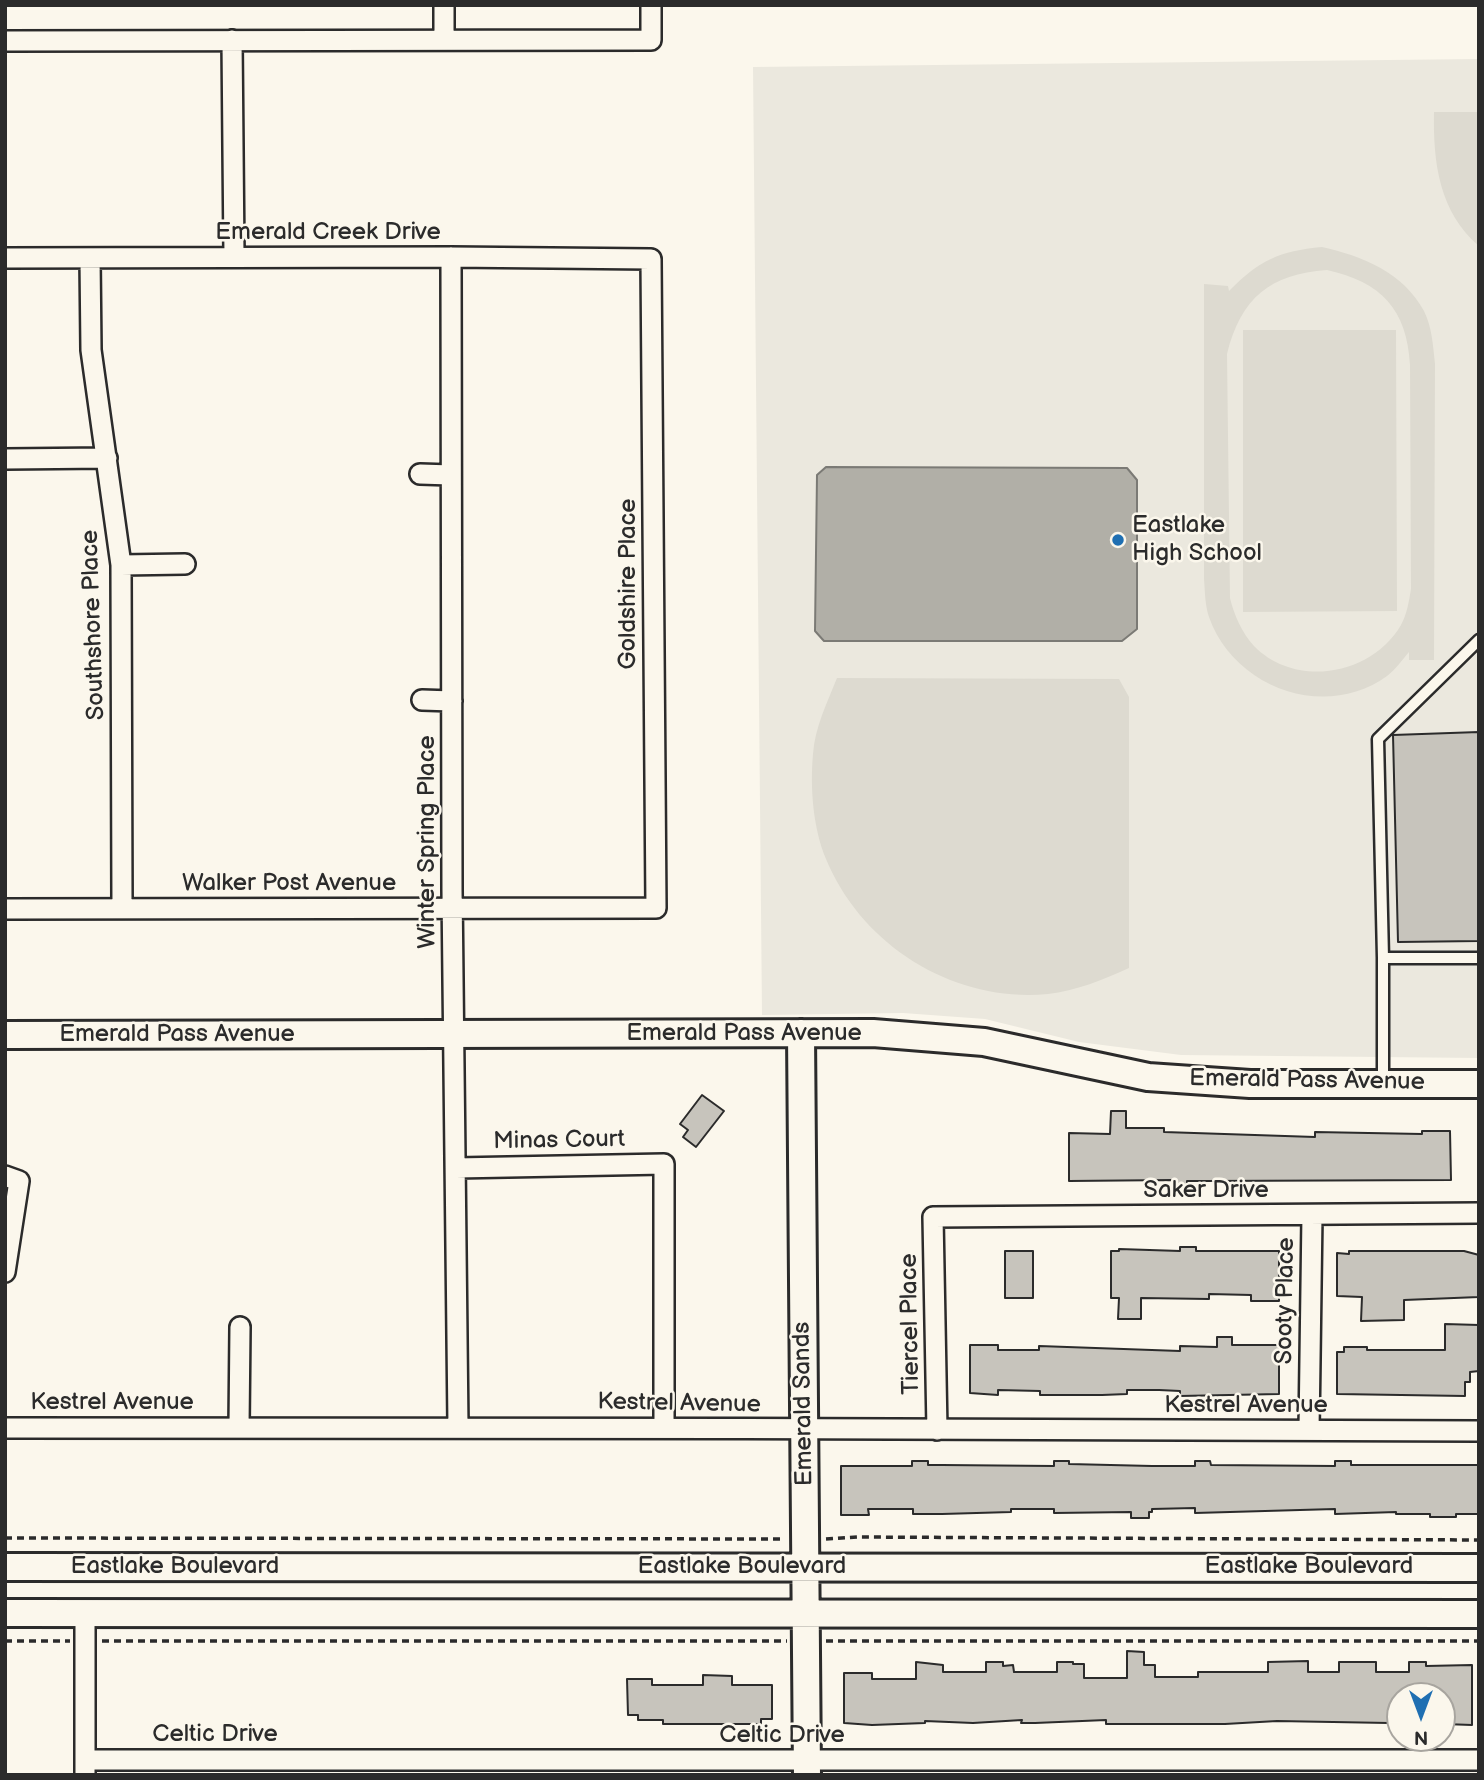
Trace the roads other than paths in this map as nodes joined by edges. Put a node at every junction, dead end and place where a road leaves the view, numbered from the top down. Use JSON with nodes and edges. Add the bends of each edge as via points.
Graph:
{"nodes":[{"id":1,"x":444,"y":5,"type":"edge"},
{"id":2,"x":650,"y":5,"type":"edge"},
{"id":3,"x":232,"y":40,"type":"junction"},
{"id":4,"x":444,"y":40,"type":"junction"},
{"id":5,"x":5,"y":41,"type":"edge"},
{"id":6,"x":234,"y":257,"type":"junction"},
{"id":7,"x":451,"y":257,"type":"junction"},
{"id":8,"x":5,"y":258,"type":"edge"},
{"id":9,"x":90,"y":258,"type":"junction"},
{"id":10,"x":651,"y":260,"type":"joint"},
{"id":11,"x":107,"y":458,"type":"junction"},
{"id":12,"x":5,"y":459,"type":"edge"},
{"id":13,"x":420,"y":474,"type":"dead end"},
{"id":14,"x":451,"y":475,"type":"junction"},
{"id":15,"x":185,"y":564,"type":"dead end"},
{"id":16,"x":121,"y":565,"type":"junction"},
{"id":17,"x":1479,"y":640,"type":"edge"},
{"id":18,"x":422,"y":700,"type":"dead end"},
{"id":19,"x":452,"y":701,"type":"junction"},
{"id":20,"x":122,"y":908,"type":"junction"},
{"id":21,"x":452,"y":908,"type":"junction"},
{"id":22,"x":656,"y":908,"type":"joint"},
{"id":23,"x":5,"y":909,"type":"edge"},
{"id":24,"x":1382,"y":958,"type":"junction"},
{"id":25,"x":1479,"y":958,"type":"edge"},
{"id":26,"x":801,"y":1033,"type":"junction"},
{"id":27,"x":455,"y":1034,"type":"junction"},
{"id":28,"x":5,"y":1035,"type":"edge"},
{"id":29,"x":1382,"y":1084,"type":"junction"},
{"id":30,"x":1479,"y":1084,"type":"edge"},
{"id":31,"x":456,"y":1168,"type":"junction"},
{"id":32,"x":12,"y":1178,"type":"edge"},
{"id":33,"x":1479,"y":1213,"type":"edge"},
{"id":34,"x":1312,"y":1215,"type":"junction"},
{"id":35,"x":933,"y":1217,"type":"joint"},
{"id":36,"x":5,"y":1272,"type":"edge"},
{"id":37,"x":240,"y":1327,"type":"dead end"},
{"id":38,"x":458,"y":1426,"type":"junction"},
{"id":39,"x":239,"y":1427,"type":"junction"},
{"id":40,"x":5,"y":1428,"type":"edge"},
{"id":41,"x":664,"y":1428,"type":"junction"},
{"id":42,"x":805,"y":1430,"type":"junction"},
{"id":43,"x":937,"y":1430,"type":"junction"},
{"id":44,"x":1309,"y":1430,"type":"junction"},
{"id":45,"x":1479,"y":1431,"type":"edge"},
{"id":46,"x":5,"y":1567,"type":"edge"},
{"id":47,"x":806,"y":1567,"type":"junction"},
{"id":48,"x":1479,"y":1567,"type":"edge"},
{"id":49,"x":5,"y":1613,"type":"edge"},
{"id":50,"x":85,"y":1613,"type":"junction"},
{"id":51,"x":806,"y":1613,"type":"junction"},
{"id":52,"x":1479,"y":1614,"type":"edge"},
{"id":53,"x":1479,"y":1760,"type":"edge"},
{"id":54,"x":85,"y":1767,"type":"edge"},
{"id":55,"x":479,"y":1767,"type":"edge"},
{"id":56,"x":1352,"y":1767,"type":"edge"},
{"id":57,"x":807,"y":1768,"type":"edge"}],
"edges":[{"from":1,"to":4,"type":"street"},
{"from":2,"to":4,"type":"street","via":[[651,40]]},
{"from":3,"to":4,"type":"street"},
{"from":3,"to":5,"type":"street"},
{"from":3,"to":6,"type":"street"},
{"from":6,"to":7,"type":"street","name":"Emerald Creek Drive"},
{"from":6,"to":9,"type":"street","name":"Emerald Creek Drive"},
{"from":7,"to":10,"type":"street","name":"Emerald Creek Drive"},
{"from":7,"to":14,"type":"street","name":"Winter Spring Place"},
{"from":8,"to":9,"type":"street","name":"Emerald Creek Drive"},
{"from":9,"to":11,"type":"street","name":"Southshore Place","via":[[91,350]]},
{"from":10,"to":22,"type":"street","name":"Goldshire Place"},
{"from":11,"to":12,"type":"street"},
{"from":11,"to":16,"type":"street","name":"Southshore Place"},
{"from":13,"to":14,"type":"street"},
{"from":14,"to":19,"type":"street","name":"Winter Spring Place"},
{"from":15,"to":16,"type":"street"},
{"from":16,"to":20,"type":"street","name":"Southshore Place"},
{"from":17,"to":24,"type":"lane","via":[[1378,739]]},
{"from":18,"to":19,"type":"street"},
{"from":19,"to":21,"type":"street","name":"Winter Spring Place"},
{"from":20,"to":21,"type":"street","name":"Walker Post Avenue"},
{"from":20,"to":23,"type":"street","name":"Walker Post Avenue"},
{"from":21,"to":22,"type":"street","name":"Walker Post Avenue"},
{"from":21,"to":27,"type":"street","name":"Winter Spring Place"},
{"from":24,"to":25,"type":"lane"},
{"from":24,"to":29,"type":"lane"},
{"from":26,"to":27,"type":"main road","name":"Emerald Pass Avenue"},
{"from":26,"to":29,"type":"main road","name":"Emerald Pass Avenue","via":[[873,1033],[984,1042],[1148,1077],[1250,1084]]},
{"from":26,"to":42,"type":"main road","name":"Emerald Sands"},
{"from":27,"to":28,"type":"main road","name":"Emerald Pass Avenue"},
{"from":27,"to":31,"type":"street","name":"Winter Spring Place"},
{"from":29,"to":30,"type":"main road","name":"Emerald Pass Avenue"},
{"from":31,"to":38,"type":"street","name":"Winter Spring Place"},
{"from":31,"to":41,"type":"street","name":"Minas Court","via":[[664,1164]]},
{"from":32,"to":36,"type":"street"},
{"from":33,"to":34,"type":"street","name":"Saker Drive"},
{"from":34,"to":35,"type":"street","name":"Saker Drive"},
{"from":34,"to":44,"type":"street","name":"Sooty Place"},
{"from":35,"to":43,"type":"street","name":"Tiercel Place"},
{"from":37,"to":39,"type":"street"},
{"from":38,"to":39,"type":"street","name":"Kestrel Avenue"},
{"from":38,"to":41,"type":"street","name":"Kestrel Avenue"},
{"from":39,"to":40,"type":"street","name":"Kestrel Avenue"},
{"from":41,"to":42,"type":"street","name":"Kestrel Avenue"},
{"from":42,"to":43,"type":"street","name":"Kestrel Avenue"},
{"from":42,"to":47,"type":"main road","name":"Emerald Sands"},
{"from":43,"to":44,"type":"street","name":"Kestrel Avenue"},
{"from":44,"to":45,"type":"street","name":"Kestrel Avenue"},
{"from":46,"to":47,"type":"main road","name":"Eastlake Boulevard"},
{"from":47,"to":48,"type":"main road","name":"Eastlake Boulevard"},
{"from":47,"to":51,"type":"main road","name":"Emerald Sands"},
{"from":49,"to":50,"type":"main road","name":"Eastlake Boulevard"},
{"from":50,"to":51,"type":"main road","name":"Eastlake Boulevard"},
{"from":50,"to":54,"type":"street"},
{"from":51,"to":52,"type":"main road","name":"Eastlake Boulevard"},
{"from":51,"to":57,"type":"main road","name":"Emerald Sands"},
{"from":53,"to":56,"type":"street","name":"Celtic Drive"},
{"from":54,"to":55,"type":"street","name":"Celtic Drive"},
{"from":55,"to":57,"type":"street","name":"Celtic Drive"},
{"from":56,"to":57,"type":"street","name":"Celtic Drive"}]}
